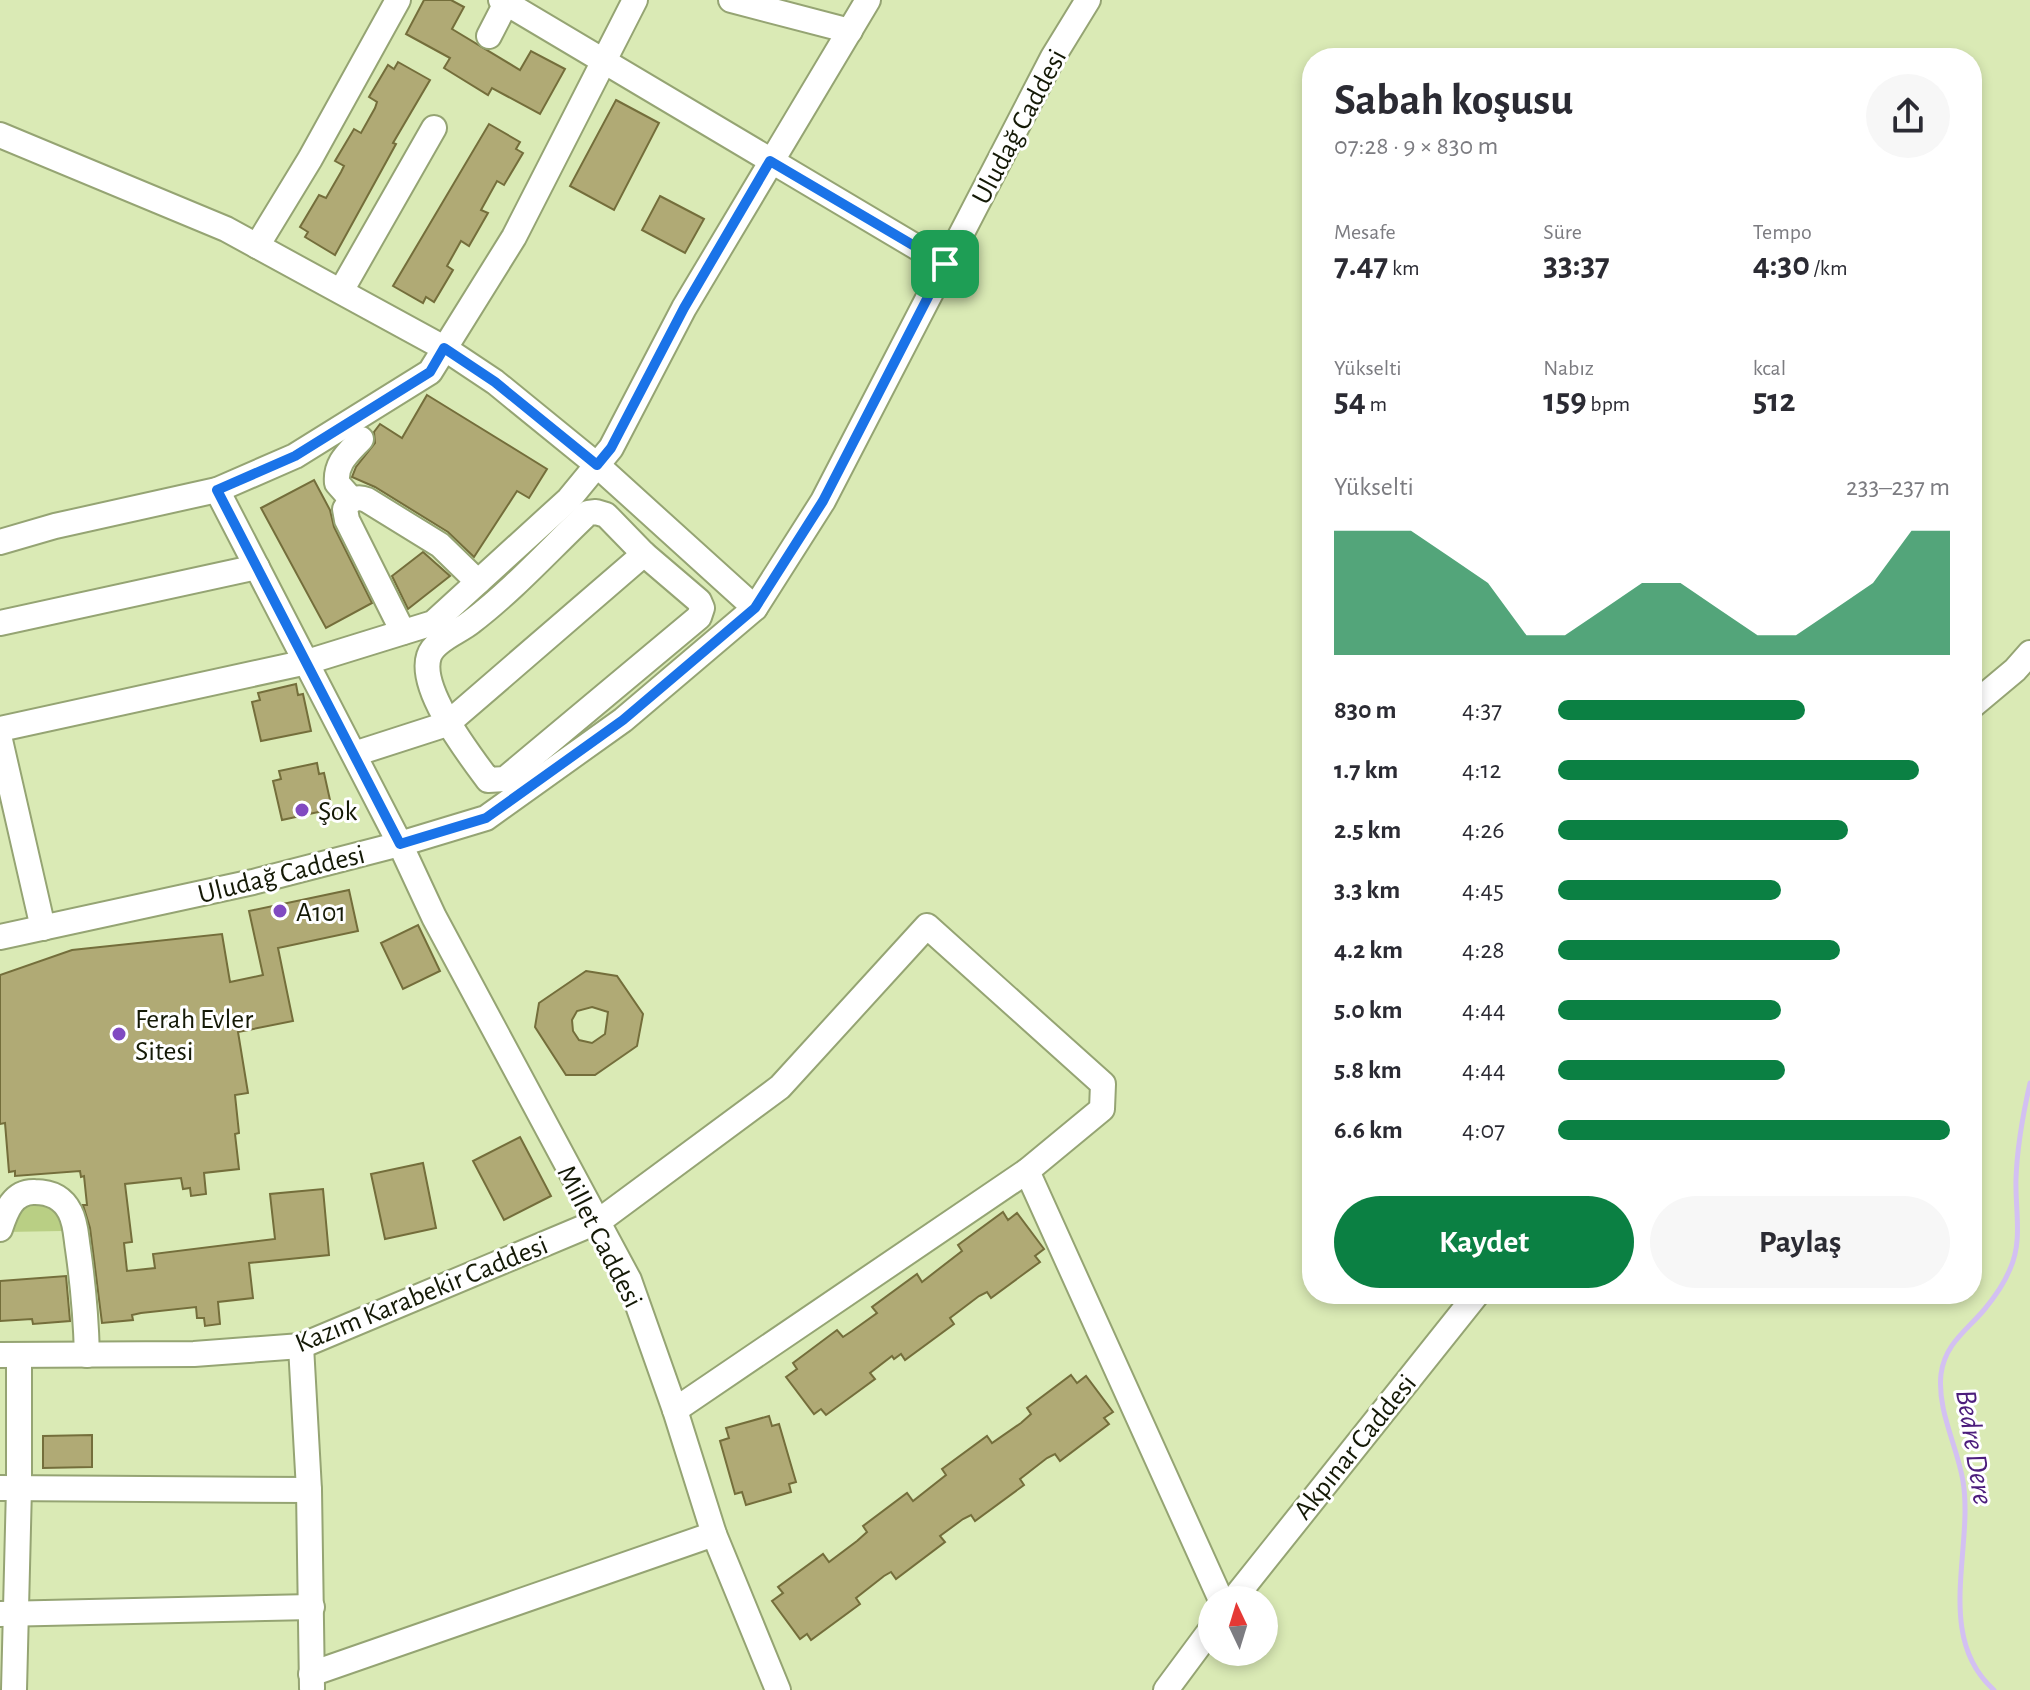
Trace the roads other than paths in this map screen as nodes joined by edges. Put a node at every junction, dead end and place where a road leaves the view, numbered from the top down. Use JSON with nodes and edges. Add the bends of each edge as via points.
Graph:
{"nodes":[{"id":1,"x":398,"y":0,"type":"edge"},
{"id":2,"x":635,"y":0,"type":"edge"},
{"id":3,"x":731,"y":0,"type":"edge"},
{"id":4,"x":868,"y":0,"type":"edge"},
{"id":5,"x":1088,"y":0,"type":"edge"},
{"id":6,"x":503,"y":2,"type":"edge"},
{"id":7,"x":850,"y":31,"type":"junction"},
{"id":8,"x":489,"y":36,"type":"dead end"},
{"id":9,"x":605,"y":62,"type":"junction"},
{"id":10,"x":434,"y":128,"type":"dead end"},
{"id":11,"x":0,"y":135,"type":"edge"},
{"id":12,"x":770,"y":161,"type":"junction"},
{"id":13,"x":257,"y":246,"type":"junction"},
{"id":14,"x":945,"y":264,"type":"junction"},
{"id":15,"x":341,"y":291,"type":"junction"},
{"id":16,"x":444,"y":348,"type":"junction"},
{"id":17,"x":361,"y":439,"type":"dead end"},
{"id":18,"x":597,"y":465,"type":"junction"},
{"id":19,"x":217,"y":490,"type":"junction"},
{"id":20,"x":352,"y":500,"type":"junction"},
{"id":21,"x":0,"y":542,"type":"edge"},
{"id":22,"x":644,"y":554,"type":"junction"},
{"id":23,"x":257,"y":567,"type":"junction"},
{"id":24,"x":478,"y":582,"type":"junction"},
{"id":25,"x":755,"y":608,"type":"junction"},
{"id":26,"x":0,"y":623,"type":"edge"},
{"id":27,"x":403,"y":632,"type":"junction"},
{"id":28,"x":2030,"y":653,"type":"edge"},
{"id":29,"x":307,"y":662,"type":"junction"},
{"id":30,"x":1982,"y":698,"type":"edge"},
{"id":31,"x":447,"y":724,"type":"junction"},
{"id":32,"x":0,"y":729,"type":"edge"},
{"id":33,"x":0,"y":740,"type":"edge"},
{"id":34,"x":354,"y":754,"type":"junction"},
{"id":35,"x":400,"y":844,"type":"junction"},
{"id":36,"x":43,"y":928,"type":"junction"},
{"id":37,"x":0,"y":937,"type":"edge"},
{"id":38,"x":1027,"y":1171,"type":"junction"},
{"id":39,"x":599,"y":1221,"type":"junction"},
{"id":40,"x":0,"y":1229,"type":"edge"},
{"id":41,"x":1469,"y":1304,"type":"edge"},
{"id":42,"x":301,"y":1346,"type":"junction"},
{"id":43,"x":10,"y":1355,"type":"edge"},
{"id":44,"x":87,"y":1355,"type":"junction"},
{"id":45,"x":675,"y":1410,"type":"junction"},
{"id":46,"x":10,"y":1488,"type":"edge"},
{"id":47,"x":309,"y":1490,"type":"junction"},
{"id":48,"x":714,"y":1534,"type":"junction"},
{"id":49,"x":1215,"y":1586,"type":"edge"},
{"id":50,"x":1244,"y":1586,"type":"edge"},
{"id":51,"x":312,"y":1607,"type":"junction"},
{"id":52,"x":7,"y":1614,"type":"edge"},
{"id":53,"x":1198,"y":1647,"type":"edge"},
{"id":54,"x":312,"y":1682,"type":"edge"},
{"id":55,"x":14,"y":1690,"type":"edge"},
{"id":56,"x":778,"y":1690,"type":"edge"},
{"id":57,"x":1166,"y":1690,"type":"edge"}],
"edges":[{"from":1,"to":13,"type":"street"},
{"from":2,"to":9,"type":"street"},
{"from":3,"to":7,"type":"street"},
{"from":4,"to":7,"type":"street"},
{"from":5,"to":14,"type":"street","name":"Uludağ Caddesi"},
{"from":6,"to":8,"type":"street"},
{"from":6,"to":9,"type":"street"},
{"from":7,"to":12,"type":"street"},
{"from":9,"to":12,"type":"street"},
{"from":9,"to":16,"type":"street","via":[[514,237]]},
{"from":10,"to":15,"type":"street"},
{"from":11,"to":13,"type":"street"},
{"from":12,"to":14,"type":"street"},
{"from":12,"to":18,"type":"street"},
{"from":13,"to":15,"type":"street"},
{"from":14,"to":25,"type":"street","name":"Uludağ Caddesi","via":[[823,501]]},
{"from":15,"to":16,"type":"street"},
{"from":16,"to":18,"type":"street"},
{"from":16,"to":19,"type":"street","via":[[430,372],[308,448]]},
{"from":17,"to":20,"type":"street","via":[[337,470],[337,483]]},
{"from":18,"to":24,"type":"street","via":[[569,499]]},
{"from":18,"to":25,"type":"street"},
{"from":19,"to":21,"type":"street"},
{"from":19,"to":23,"type":"street","name":"Millet Caddesi"},
{"from":20,"to":24,"type":"street","via":[[367,500],[440,545]]},
{"from":20,"to":27,"type":"street","via":[[345,509],[347,520]]},
{"from":22,"to":31,"type":"street"},
{"from":22,"to":31,"type":"street","via":[[606,515],[588,513],[483,613],[432,649],[427,665]]},
{"from":22,"to":31,"type":"street","via":[[699,601],[699,617],[505,779],[488,780]]},
{"from":23,"to":26,"type":"street"},
{"from":23,"to":29,"type":"street","name":"Millet Caddesi"},
{"from":24,"to":27,"type":"street","via":[[433,623]]},
{"from":25,"to":35,"type":"street","name":"Uludağ Caddesi","via":[[623,720],[486,818]]},
{"from":27,"to":29,"type":"street"},
{"from":28,"to":30,"type":"street"},
{"from":29,"to":32,"type":"street"},
{"from":29,"to":34,"type":"street","name":"Millet Caddesi"},
{"from":31,"to":34,"type":"street"},
{"from":33,"to":36,"type":"street"},
{"from":34,"to":35,"type":"street","name":"Millet Caddesi"},
{"from":35,"to":36,"type":"street","name":"Uludağ Caddesi"},
{"from":35,"to":39,"type":"street","name":"Millet Caddesi"},
{"from":36,"to":37,"type":"street","name":"Uludağ Caddesi"},
{"from":38,"to":39,"type":"street","name":"Kazım Karabekir Caddesi","via":[[1102,1109],[1103,1084],[927,926],[780,1087]]},
{"from":38,"to":45,"type":"street"},
{"from":38,"to":49,"type":"street"},
{"from":39,"to":42,"type":"street","name":"Kazım Karabekir Caddesi"},
{"from":39,"to":45,"type":"street","name":"Millet Caddesi","via":[[629,1280]]},
{"from":40,"to":44,"type":"street","via":[[7,1208],[29,1191],[48,1192],[69,1210],[86,1304]]},
{"from":41,"to":50,"type":"street","name":"Akpınar Caddesi"},
{"from":42,"to":44,"type":"street","name":"Kazım Karabekir Caddesi"},
{"from":42,"to":47,"type":"street"},
{"from":43,"to":44,"type":"street","name":"Kazım Karabekir Caddesi"},
{"from":43,"to":46,"type":"street"},
{"from":45,"to":48,"type":"street","name":"Millet Caddesi"},
{"from":46,"to":47,"type":"street"},
{"from":46,"to":52,"type":"street"},
{"from":47,"to":51,"type":"street"},
{"from":48,"to":54,"type":"street"},
{"from":48,"to":56,"type":"street","name":"Millet Caddesi"},
{"from":51,"to":52,"type":"street"},
{"from":51,"to":54,"type":"street"},
{"from":52,"to":55,"type":"street"},
{"from":53,"to":57,"type":"street"}]}
